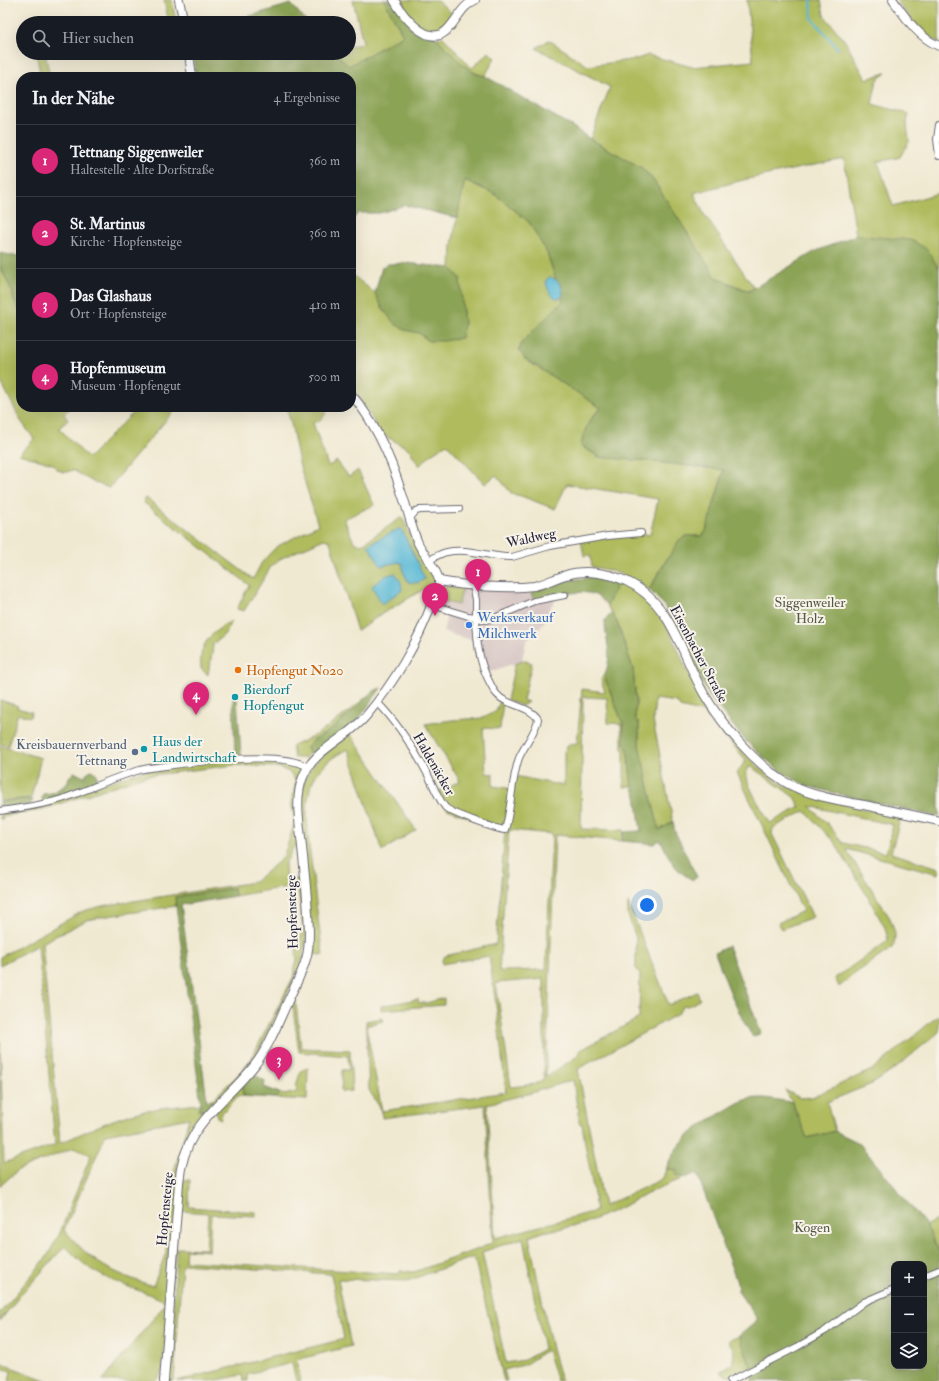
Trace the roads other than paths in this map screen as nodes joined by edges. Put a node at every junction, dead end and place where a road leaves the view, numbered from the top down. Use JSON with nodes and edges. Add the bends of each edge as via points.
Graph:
{"nodes":[{"id":1,"x":179,"y":0,"type":"edge"},
{"id":2,"x":394,"y":0,"type":"edge"},
{"id":3,"x":475,"y":0,"type":"edge"},
{"id":4,"x":893,"y":0,"type":"edge"},
{"id":5,"x":182,"y":16,"type":"edge"},
{"id":6,"x":939,"y":46,"type":"edge"},
{"id":7,"x":190,"y":60,"type":"edge"},
{"id":8,"x":191,"y":72,"type":"edge"},
{"id":9,"x":939,"y":125,"type":"edge"},
{"id":10,"x":939,"y":156,"type":"edge"},
{"id":11,"x":356,"y":400,"type":"edge"},
{"id":12,"x":459,"y":509,"type":"dead end"},
{"id":13,"x":410,"y":518,"type":"junction"},
{"id":14,"x":641,"y":533,"type":"dead end"},
{"id":15,"x":428,"y":561,"type":"junction"},
{"id":16,"x":439,"y":581,"type":"junction"},
{"id":17,"x":473,"y":585,"type":"junction"},
{"id":18,"x":565,"y":594,"type":"dead end"},
{"id":19,"x":432,"y":605,"type":"junction"},
{"id":20,"x":476,"y":616,"type":"junction"},
{"id":21,"x":377,"y":702,"type":"junction"},
{"id":22,"x":308,"y":767,"type":"junction"},
{"id":23,"x":0,"y":811,"type":"edge"},
{"id":24,"x":939,"y":821,"type":"edge"},
{"id":25,"x":939,"y":1270,"type":"edge"},
{"id":26,"x":927,"y":1275,"type":"edge"},
{"id":27,"x":891,"y":1290,"type":"edge"},
{"id":28,"x":164,"y":1381,"type":"edge"},
{"id":29,"x":730,"y":1381,"type":"edge"}],
"edges":[{"from":1,"to":5,"type":"street"},
{"from":2,"to":3,"type":"street","via":[[414,26],[424,33],[433,35],[444,32],[466,5]]},
{"from":4,"to":6,"type":"street","via":[[914,28]]},
{"from":7,"to":8,"type":"street"},
{"from":9,"to":10,"type":"street"},
{"from":11,"to":13,"type":"street","via":[[382,443]]},
{"from":12,"to":13,"type":"street","via":[[416,510]]},
{"from":13,"to":15,"type":"street","via":[[416,539]]},
{"from":14,"to":15,"type":"street","name":"Waldweg","via":[[550,546],[512,557],[448,551]]},
{"from":15,"to":16,"type":"street"},
{"from":16,"to":17,"type":"street","name":"Eisenbacher Straße"},
{"from":16,"to":19,"type":"street","name":"Hopfensteige"},
{"from":17,"to":20,"type":"street"},
{"from":17,"to":24,"type":"street","name":"Eisenbacher Straße","via":[[535,586],[566,574],[590,572],[626,581],[650,596],[661,609],[693,674],[715,711],[743,746],[775,775],[817,795]]},
{"from":18,"to":20,"type":"street","via":[[534,601],[492,619],[484,620]]},
{"from":19,"to":20,"type":"street"},
{"from":19,"to":21,"type":"street","name":"Hopfensteige","via":[[415,644]]},
{"from":20,"to":21,"type":"street","name":"Haldenäcker","via":[[479,658],[496,695],[538,719],[516,768],[505,830],[445,807],[399,728]]},
{"from":21,"to":22,"type":"street","name":"Hopfensteige","via":[[360,724],[315,758]]},
{"from":22,"to":23,"type":"street","via":[[294,762],[257,759],[196,762],[153,768],[134,772],[65,798]]},
{"from":22,"to":28,"type":"street","name":"Hopfensteige","via":[[298,801],[309,932],[306,958],[277,1026],[261,1056],[206,1117],[185,1152],[179,1177]]},
{"from":25,"to":26,"type":"street"},
{"from":27,"to":29,"type":"street","via":[[864,1302],[798,1347]]}]}
